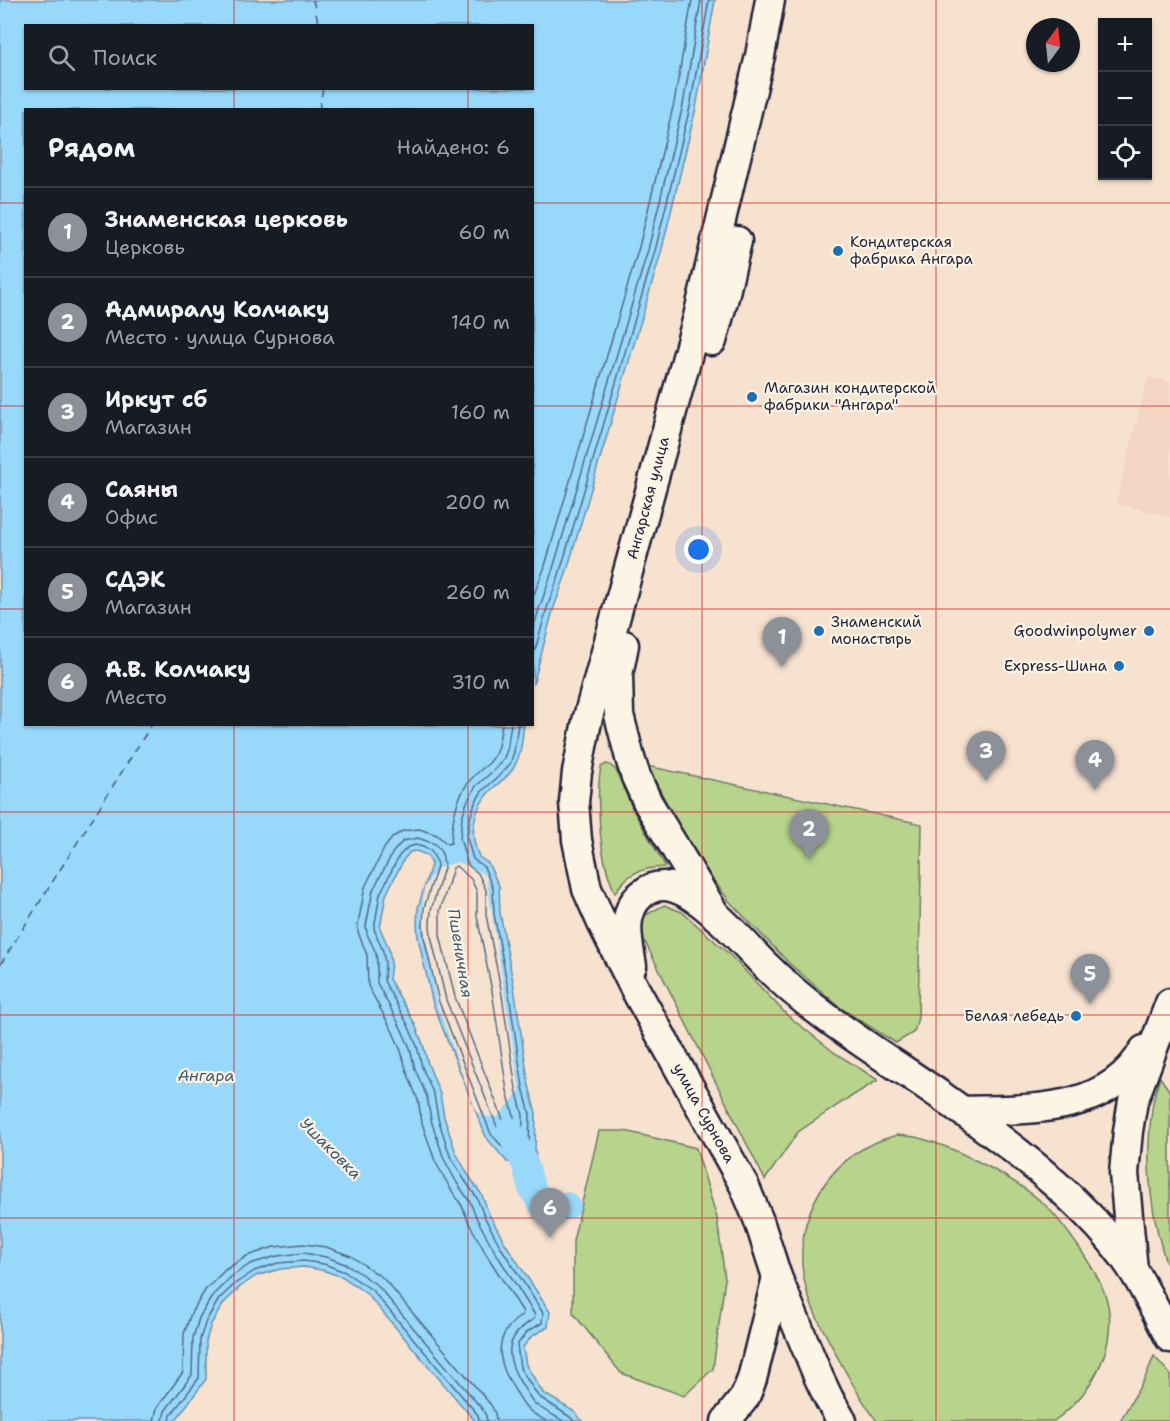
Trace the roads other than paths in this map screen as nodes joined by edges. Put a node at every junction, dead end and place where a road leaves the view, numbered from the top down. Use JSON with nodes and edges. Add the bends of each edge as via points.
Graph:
{"nodes":[{"id":1,"x":770,"y":0,"type":"edge"},
{"id":2,"x":788,"y":0,"type":"edge"},
{"id":3,"x":716,"y":916,"type":"junction"},
{"id":4,"x":635,"y":989,"type":"junction"},
{"id":5,"x":1167,"y":1009,"type":"edge"},
{"id":6,"x":962,"y":1111,"type":"junction"},
{"id":7,"x":1133,"y":1270,"type":"junction"},
{"id":8,"x":777,"y":1277,"type":"junction"},
{"id":9,"x":1170,"y":1338,"type":"edge"},
{"id":10,"x":726,"y":1421,"type":"edge"},
{"id":11,"x":842,"y":1421,"type":"edge"}],
"edges":[{"from":1,"to":4,"type":"main road","name":"Ангарская улица","via":[[698,317],[586,721],[577,772],[574,817],[587,889]]},
{"from":2,"to":3,"type":"main road","name":"Ангарская улица","via":[[724,297],[618,675],[619,715],[636,777]]},
{"from":3,"to":4,"type":"main road","via":[[675,888],[660,886],[638,898],[627,927]]},
{"from":3,"to":6,"type":"main road","via":[[789,988]]},
{"from":4,"to":8,"type":"main road","name":"улица Сурнова","via":[[744,1185]]},
{"from":5,"to":6,"type":"main road","via":[[1139,1059],[1112,1086],[1086,1098],[1044,1108]]},
{"from":5,"to":7,"type":"main road","via":[[1133,1101],[1128,1131],[1124,1173]]},
{"from":6,"to":7,"type":"main road","via":[[1024,1157],[1088,1215]]},
{"from":7,"to":9,"type":"main road"},
{"from":8,"to":10,"type":"main road","via":[[752,1379],[745,1397]]},
{"from":8,"to":11,"type":"main road","name":"улица Сурнова","via":[[819,1378]]}]}
